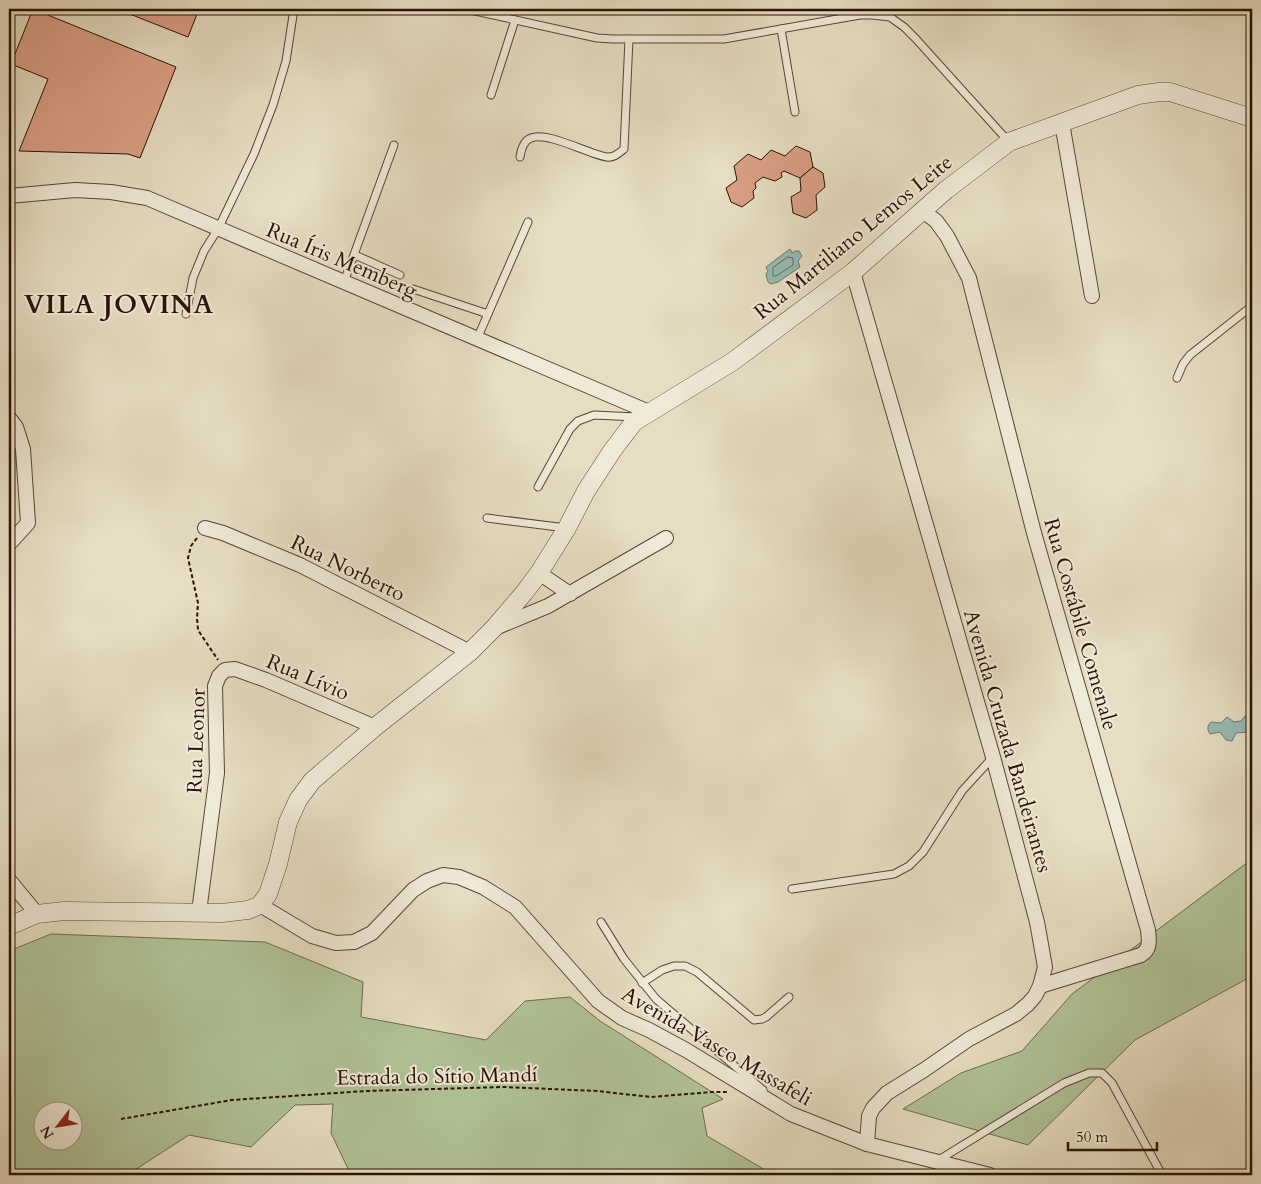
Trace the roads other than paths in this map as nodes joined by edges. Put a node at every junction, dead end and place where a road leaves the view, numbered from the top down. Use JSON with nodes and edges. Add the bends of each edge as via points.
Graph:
{"nodes":[{"id":1,"x":294,"y":9,"type":"edge"},
{"id":2,"x":466,"y":9,"type":"edge"},
{"id":3,"x":515,"y":20,"type":"junction"},
{"id":4,"x":780,"y":29,"type":"junction"},
{"id":5,"x":629,"y":39,"type":"junction"},
{"id":6,"x":491,"y":95,"type":"dead end"},
{"id":7,"x":795,"y":112,"type":"dead end"},
{"id":8,"x":1252,"y":118,"type":"edge"},
{"id":9,"x":1062,"y":123,"type":"junction"},
{"id":10,"x":1010,"y":142,"type":"junction"},
{"id":11,"x":394,"y":145,"type":"dead end"},
{"id":12,"x":520,"y":157,"type":"dead end"},
{"id":13,"x":9,"y":196,"type":"edge"},
{"id":14,"x":922,"y":211,"type":"junction"},
{"id":15,"x":528,"y":222,"type":"dead end"},
{"id":16,"x":218,"y":230,"type":"junction"},
{"id":17,"x":355,"y":255,"type":"junction"},
{"id":18,"x":853,"y":272,"type":"junction"},
{"id":19,"x":400,"y":275,"type":"dead end"},
{"id":20,"x":344,"y":283,"type":"junction"},
{"id":21,"x":413,"y":289,"type":"dead end"},
{"id":22,"x":1092,"y":296,"type":"dead end"},
{"id":23,"x":1252,"y":306,"type":"edge"},
{"id":24,"x":186,"y":314,"type":"dead end"},
{"id":25,"x":488,"y":314,"type":"junction"},
{"id":26,"x":477,"y":340,"type":"junction"},
{"id":27,"x":1178,"y":378,"type":"dead end"},
{"id":28,"x":645,"y":415,"type":"junction"},
{"id":29,"x":9,"y":418,"type":"edge"},
{"id":30,"x":538,"y":488,"type":"dead end"},
{"id":31,"x":487,"y":518,"type":"dead end"},
{"id":32,"x":205,"y":528,"type":"road end"},
{"id":33,"x":567,"y":528,"type":"junction"},
{"id":34,"x":666,"y":538,"type":"dead end"},
{"id":35,"x":9,"y":544,"type":"edge"},
{"id":36,"x":540,"y":573,"type":"junction"},
{"id":37,"x":570,"y":594,"type":"junction"},
{"id":38,"x":494,"y":628,"type":"junction"},
{"id":39,"x":470,"y":652,"type":"junction"},
{"id":40,"x":225,"y":670,"type":"joint"},
{"id":41,"x":375,"y":727,"type":"junction"},
{"id":42,"x":993,"y":757,"type":"junction"},
{"id":43,"x":9,"y":880,"type":"edge"},
{"id":44,"x":792,"y":889,"type":"dead end"},
{"id":45,"x":260,"y":906,"type":"junction"},
{"id":46,"x":200,"y":912,"type":"junction"},
{"id":47,"x":37,"y":914,"type":"junction"},
{"id":48,"x":601,"y":922,"type":"dead end"},
{"id":49,"x":9,"y":926,"type":"edge"},
{"id":50,"x":642,"y":983,"type":"junction"},
{"id":51,"x":1040,"y":986,"type":"junction"},
{"id":52,"x":789,"y":996,"type":"dead end"},
{"id":53,"x":791,"y":1114,"type":"junction"},
{"id":54,"x":867,"y":1144,"type":"junction"},
{"id":55,"x":936,"y":1161,"type":"junction"},
{"id":56,"x":990,"y":1175,"type":"edge"},
{"id":57,"x":1162,"y":1175,"type":"edge"}],
"edges":[{"from":1,"to":16,"type":"lane","via":[[286,61],[273,105]]},
{"from":2,"to":3,"type":"lane"},
{"from":3,"to":5,"type":"lane","via":[[597,38]]},
{"from":3,"to":6,"type":"lane"},
{"from":4,"to":5,"type":"lane","via":[[724,39]]},
{"from":4,"to":7,"type":"lane"},
{"from":4,"to":10,"type":"lane","via":[[860,15],[890,17],[916,39]]},
{"from":5,"to":12,"type":"lane","via":[[624,149],[607,157],[538,137],[526,142]]},
{"from":8,"to":9,"type":"street","name":"Rua Martiliano Lemos Leite","via":[[1170,92],[1158,92],[1138,95]]},
{"from":9,"to":10,"type":"street","name":"Rua Martiliano Lemos Leite"},
{"from":9,"to":22,"type":"street"},
{"from":10,"to":14,"type":"street","name":"Rua Martiliano Lemos Leite","via":[[971,169]]},
{"from":11,"to":17,"type":"lane"},
{"from":13,"to":16,"type":"street","name":"Rua Íris Memberg","via":[[75,190],[111,192],[147,198]]},
{"from":14,"to":18,"type":"street","name":"Rua Martiliano Lemos Leite"},
{"from":14,"to":51,"type":"street","name":"Rua Costábile Comenale","via":[[936,221],[947,236],[969,278],[1034,533],[1148,930],[1149,946],[1141,955]]},
{"from":15,"to":25,"type":"lane"},
{"from":16,"to":20,"type":"street","name":"Rua Íris Memberg"},
{"from":16,"to":24,"type":"lane","via":[[193,278]]},
{"from":17,"to":19,"type":"lane"},
{"from":17,"to":20,"type":"lane"},
{"from":18,"to":28,"type":"street","name":"Rua Martiliano Lemos Leite","via":[[732,362]]},
{"from":18,"to":42,"type":"street","name":"Avenida Cruzada Bandeirantes"},
{"from":20,"to":26,"type":"street","name":"Rua Íris Memberg"},
{"from":21,"to":25,"type":"lane"},
{"from":23,"to":27,"type":"lane","via":[[1190,355]]},
{"from":25,"to":26,"type":"lane"},
{"from":26,"to":28,"type":"street","name":"Rua Íris Memberg"},
{"from":28,"to":30,"type":"lane","via":[[604,415],[578,421],[570,429]]},
{"from":28,"to":33,"type":"street","name":"Rua Martiliano Lemos Leite","via":[[634,422],[612,451],[586,490]]},
{"from":29,"to":35,"type":"street","via":[[16,427],[23,449],[28,523]]},
{"from":31,"to":33,"type":"lane"},
{"from":32,"to":39,"type":"street","name":"Rua Norberto","via":[[300,565]]},
{"from":33,"to":36,"type":"street","name":"Rua Martiliano Lemos Leite"},
{"from":34,"to":37,"type":"street","name":"Rua Martiliano Lemos Leite"},
{"from":36,"to":37,"type":"street"},
{"from":36,"to":38,"type":"street","name":"Rua Martiliano Lemos Leite"},
{"from":37,"to":38,"type":"street","name":"Rua Martiliano Lemos Leite","via":[[532,614]]},
{"from":38,"to":39,"type":"street","name":"Rua Martiliano Lemos Leite"},
{"from":39,"to":41,"type":"street","name":"Rua Martiliano Lemos Leite"},
{"from":40,"to":41,"type":"street","name":"Rua Lívio","via":[[235,669],[266,680]]},
{"from":40,"to":46,"type":"street","name":"Rua Leonor","via":[[215,686],[217,773]]},
{"from":41,"to":45,"type":"street","name":"Rua Martiliano Lemos Leite","via":[[312,781],[298,800],[288,822],[268,894]]},
{"from":42,"to":44,"type":"lane","via":[[962,791],[923,852],[909,866],[894,874]]},
{"from":42,"to":51,"type":"street","name":"Avenida Cruzada Bandeirantes","via":[[1042,944],[1045,967]]},
{"from":43,"to":47,"type":"street"},
{"from":45,"to":46,"type":"street","via":[[230,912]]},
{"from":45,"to":53,"type":"street","name":"Avenida Vasco Massafeli","via":[[312,936],[336,943],[354,942],[372,933],[413,890],[427,881],[443,875],[459,877],[483,887],[515,907],[598,1001],[622,1018],[686,1050]]},
{"from":46,"to":47,"type":"street","via":[[64,911]]},
{"from":47,"to":49,"type":"street"},
{"from":48,"to":50,"type":"lane"},
{"from":50,"to":52,"type":"lane","via":[[662,970],[685,966],[697,972],[754,1020],[766,1017]]},
{"from":50,"to":53,"type":"lane","via":[[656,999]]},
{"from":51,"to":54,"type":"street","name":"Avenida Cruzada Bandeirantes","via":[[1035,996],[1016,1014],[969,1039],[887,1093],[869,1116]]},
{"from":53,"to":54,"type":"street","name":"Avenida Vasco Massafeli"},
{"from":54,"to":55,"type":"street","name":"Avenida Vasco Massafeli"},
{"from":55,"to":56,"type":"street","name":"Avenida Vasco Massafeli"},
{"from":55,"to":57,"type":"lane","via":[[1064,1083],[1089,1073],[1102,1074],[1112,1083]]}]}
